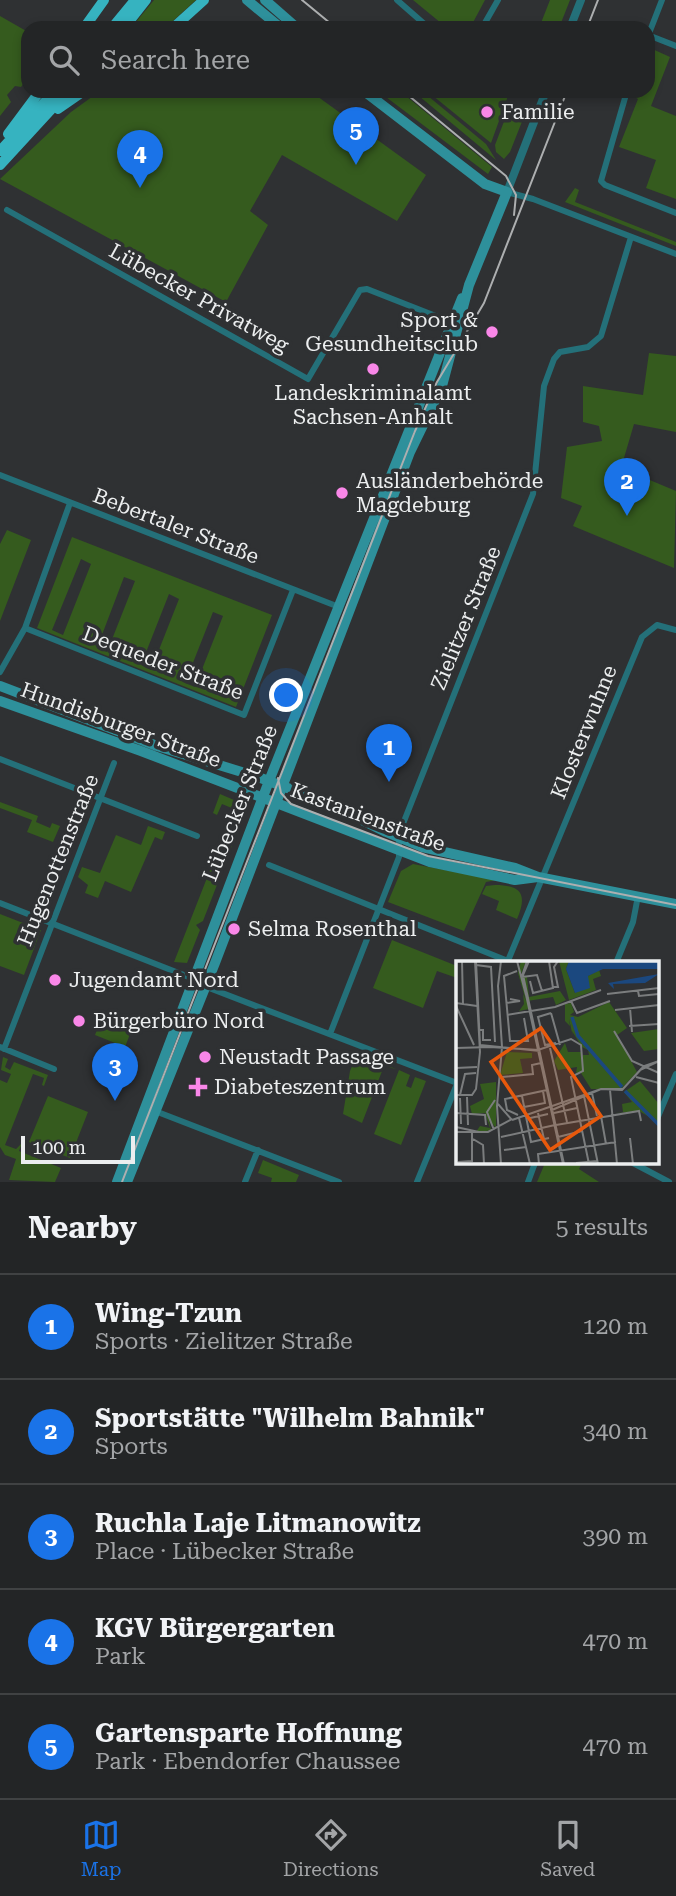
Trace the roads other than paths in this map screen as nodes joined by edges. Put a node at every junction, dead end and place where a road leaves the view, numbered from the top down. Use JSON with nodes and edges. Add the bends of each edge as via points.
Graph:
{"nodes":[{"id":1,"x":104,"y":0,"type":"edge"},
{"id":2,"x":135,"y":0,"type":"edge"},
{"id":3,"x":146,"y":0,"type":"edge"},
{"id":4,"x":204,"y":0,"type":"edge"},
{"id":5,"x":247,"y":0,"type":"edge"},
{"id":6,"x":265,"y":0,"type":"edge"},
{"id":7,"x":397,"y":0,"type":"edge"},
{"id":8,"x":498,"y":0,"type":"edge"},
{"id":9,"x":581,"y":0,"type":"edge"},
{"id":10,"x":662,"y":0,"type":"edge"},
{"id":11,"x":89,"y":21,"type":"edge"},
{"id":12,"x":118,"y":21,"type":"edge"},
{"id":13,"x":130,"y":21,"type":"edge"},
{"id":14,"x":181,"y":21,"type":"edge"},
{"id":15,"x":272,"y":21,"type":"edge"},
{"id":16,"x":289,"y":21,"type":"edge"},
{"id":17,"x":421,"y":21,"type":"edge"},
{"id":18,"x":486,"y":21,"type":"edge"},
{"id":19,"x":573,"y":21,"type":"edge"},
{"id":20,"x":654,"y":21,"type":"edge"},
{"id":21,"x":655,"y":38,"type":"edge"},
{"id":22,"x":676,"y":46,"type":"edge"},
{"id":23,"x":35,"y":98,"type":"edge"},
{"id":24,"x":49,"y":98,"type":"edge"},
{"id":25,"x":62,"y":98,"type":"edge"},
{"id":26,"x":74,"y":98,"type":"edge"},
{"id":27,"x":373,"y":98,"type":"edge"},
{"id":28,"x":544,"y":98,"type":"edge"},
{"id":29,"x":625,"y":98,"type":"edge"},
{"id":30,"x":42,"y":120,"type":"junction"},
{"id":31,"x":0,"y":142,"type":"edge"},
{"id":32,"x":0,"y":151,"type":"edge"},
{"id":33,"x":0,"y":165,"type":"edge"},
{"id":34,"x":507,"y":192,"type":"junction"},
{"id":35,"x":7,"y":209,"type":"dead end"},
{"id":36,"x":676,"y":213,"type":"edge"},
{"id":37,"x":631,"y":237,"type":"junction"},
{"id":38,"x":676,"y":254,"type":"edge"},
{"id":39,"x":469,"y":285,"type":"junction"},
{"id":40,"x":451,"y":322,"type":"junction"},
{"id":41,"x":0,"y":475,"type":"edge"},
{"id":42,"x":71,"y":503,"type":"junction"},
{"id":43,"x":293,"y":590,"type":"junction"},
{"id":44,"x":339,"y":607,"type":"junction"},
{"id":45,"x":25,"y":628,"type":"junction"},
{"id":46,"x":676,"y":630,"type":"edge"},
{"id":47,"x":0,"y":672,"type":"edge"},
{"id":48,"x":0,"y":686,"type":"edge"},
{"id":49,"x":0,"y":701,"type":"edge"},
{"id":50,"x":0,"y":760,"type":"edge"},
{"id":51,"x":114,"y":763,"type":"dead end"},
{"id":52,"x":275,"y":783,"type":"junction"},
{"id":53,"x":101,"y":799,"type":"junction"},
{"id":54,"x":268,"y":801,"type":"junction"},
{"id":55,"x":197,"y":836,"type":"dead end"},
{"id":56,"x":399,"y":838,"type":"junction"},
{"id":57,"x":399,"y":852,"type":"junction"},
{"id":58,"x":269,"y":865,"type":"dead end"},
{"id":59,"x":540,"y":877,"type":"junction"},
{"id":60,"x":638,"y":896,"type":"junction"},
{"id":61,"x":0,"y":903,"type":"edge"},
{"id":62,"x":676,"y":904,"type":"edge"},
{"id":63,"x":378,"y":908,"type":"junction"},
{"id":64,"x":52,"y":923,"type":"junction"},
{"id":65,"x":506,"y":961,"type":"edge"},
{"id":66,"x":508,"y":961,"type":"edge"},
{"id":67,"x":618,"y":961,"type":"edge"},
{"id":68,"x":194,"y":979,"type":"junction"},
{"id":69,"x":204,"y":986,"type":"junction"},
{"id":70,"x":330,"y":1034,"type":"junction"},
{"id":71,"x":2,"y":1048,"type":"edge"},
{"id":72,"x":54,"y":1069,"type":"dead end"},
{"id":73,"x":676,"y":1074,"type":"edge"},
{"id":74,"x":456,"y":1084,"type":"edge"},
{"id":75,"x":456,"y":1086,"type":"edge"},
{"id":76,"x":155,"y":1111,"type":"junction"},
{"id":77,"x":658,"y":1117,"type":"edge"},
{"id":78,"x":258,"y":1150,"type":"junction"},
{"id":79,"x":536,"y":1164,"type":"edge"},
{"id":80,"x":638,"y":1164,"type":"edge"},
{"id":81,"x":117,"y":1182,"type":"edge"},
{"id":82,"x":127,"y":1182,"type":"edge"},
{"id":83,"x":246,"y":1182,"type":"edge"},
{"id":84,"x":339,"y":1182,"type":"edge"},
{"id":85,"x":417,"y":1182,"type":"edge"},
{"id":86,"x":528,"y":1182,"type":"edge"},
{"id":87,"x":668,"y":1182,"type":"edge"}],
"edges":[{"from":1,"to":11,"type":"highway"},
{"from":2,"to":12,"type":"highway"},
{"from":3,"to":13,"type":"highway"},
{"from":4,"to":14,"type":"highway"},
{"from":5,"to":15,"type":"main road"},
{"from":6,"to":16,"type":"main road"},
{"from":7,"to":17,"type":"street"},
{"from":8,"to":18,"type":"street"},
{"from":9,"to":19,"type":"street"},
{"from":10,"to":20,"type":"street"},
{"from":21,"to":22,"type":"street"},
{"from":23,"to":31,"type":"highway"},
{"from":24,"to":32,"type":"highway"},
{"from":25,"to":30,"type":"highway"},
{"from":26,"to":30,"type":"highway"},
{"from":27,"to":34,"type":"main road","via":[[485,184]]},
{"from":28,"to":34,"type":"street"},
{"from":29,"to":36,"type":"street","via":[[601,180]]},
{"from":30,"to":33,"type":"highway"},
{"from":34,"to":37,"type":"street"},
{"from":34,"to":39,"type":"main road","name":"Lübecker Straße"},
{"from":35,"to":40,"type":"street","name":"Lübecker Privatweg","via":[[307,379],[360,290]]},
{"from":37,"to":38,"type":"street"},
{"from":37,"to":56,"type":"street","name":"Zielitzer Straße","via":[[601,337],[588,347],[560,352],[550,368],[533,494]]},
{"from":39,"to":40,"type":"main road","name":"Lübecker Straße"},
{"from":39,"to":52,"type":"main road","name":"Lübecker Straße","via":[[442,386],[405,464]]},
{"from":40,"to":44,"type":"main road","name":"Lübecker Straße"},
{"from":41,"to":42,"type":"street","name":"Bebertaler Straße"},
{"from":42,"to":43,"type":"street","name":"Bebertaler Straße"},
{"from":42,"to":45,"type":"street"},
{"from":43,"to":44,"type":"street","name":"Bebertaler Straße"},
{"from":43,"to":45,"type":"street","name":"Dequeder Straße","via":[[244,715]]},
{"from":44,"to":52,"type":"main road","name":"Lübecker Straße"},
{"from":45,"to":47,"type":"street"},
{"from":46,"to":59,"type":"street","name":"Klosterwuhne","via":[[657,625],[642,637]]},
{"from":48,"to":52,"type":"main road","name":"Hundisburger Straße","via":[[157,746]]},
{"from":49,"to":54,"type":"main road","name":"Hundisburger Straße"},
{"from":50,"to":53,"type":"street"},
{"from":51,"to":53,"type":"street","name":"Hugenottenstraße"},
{"from":52,"to":54,"type":"main road","name":"Lübecker Straße"},
{"from":52,"to":56,"type":"main road","name":"Kastanienstraße","via":[[347,810]]},
{"from":53,"to":55,"type":"street"},
{"from":53,"to":64,"type":"street","name":"Hugenottenstraße"},
{"from":54,"to":57,"type":"main road","name":"Kastanienstraße"},
{"from":54,"to":68,"type":"main road","name":"Lübecker Straße"},
{"from":54,"to":69,"type":"main road","name":"Lübecker Straße"},
{"from":56,"to":57,"type":"street","name":"Zielitzer Straße"},
{"from":56,"to":59,"type":"main road","name":"Kastanienstraße"},
{"from":57,"to":59,"type":"main road","name":"Kastanienstraße","via":[[515,880]]},
{"from":57,"to":63,"type":"street","name":"Zielitzer Straße"},
{"from":58,"to":63,"type":"street"},
{"from":59,"to":60,"type":"main road","name":"Kastanienstraße"},
{"from":59,"to":66,"type":"street"},
{"from":60,"to":62,"type":"main road","name":"Kastanienstraße"},
{"from":60,"to":67,"type":"street"},
{"from":61,"to":64,"type":"street"},
{"from":63,"to":65,"type":"street"},
{"from":63,"to":70,"type":"street","name":"Zielitzer Straße"},
{"from":64,"to":68,"type":"street"},
{"from":64,"to":71,"type":"street","name":"Hugenottenstraße"},
{"from":68,"to":81,"type":"main road","name":"Lübecker Straße"},
{"from":69,"to":70,"type":"street"},
{"from":69,"to":76,"type":"main road","name":"Lübecker Straße"},
{"from":70,"to":74,"type":"street"},
{"from":71,"to":72,"type":"street"},
{"from":73,"to":77,"type":"street"},
{"from":75,"to":85,"type":"street"},
{"from":76,"to":78,"type":"street"},
{"from":76,"to":82,"type":"main road","name":"Lübecker Straße"},
{"from":78,"to":83,"type":"street"},
{"from":78,"to":84,"type":"street"},
{"from":79,"to":86,"type":"street"},
{"from":80,"to":87,"type":"street"}]}
